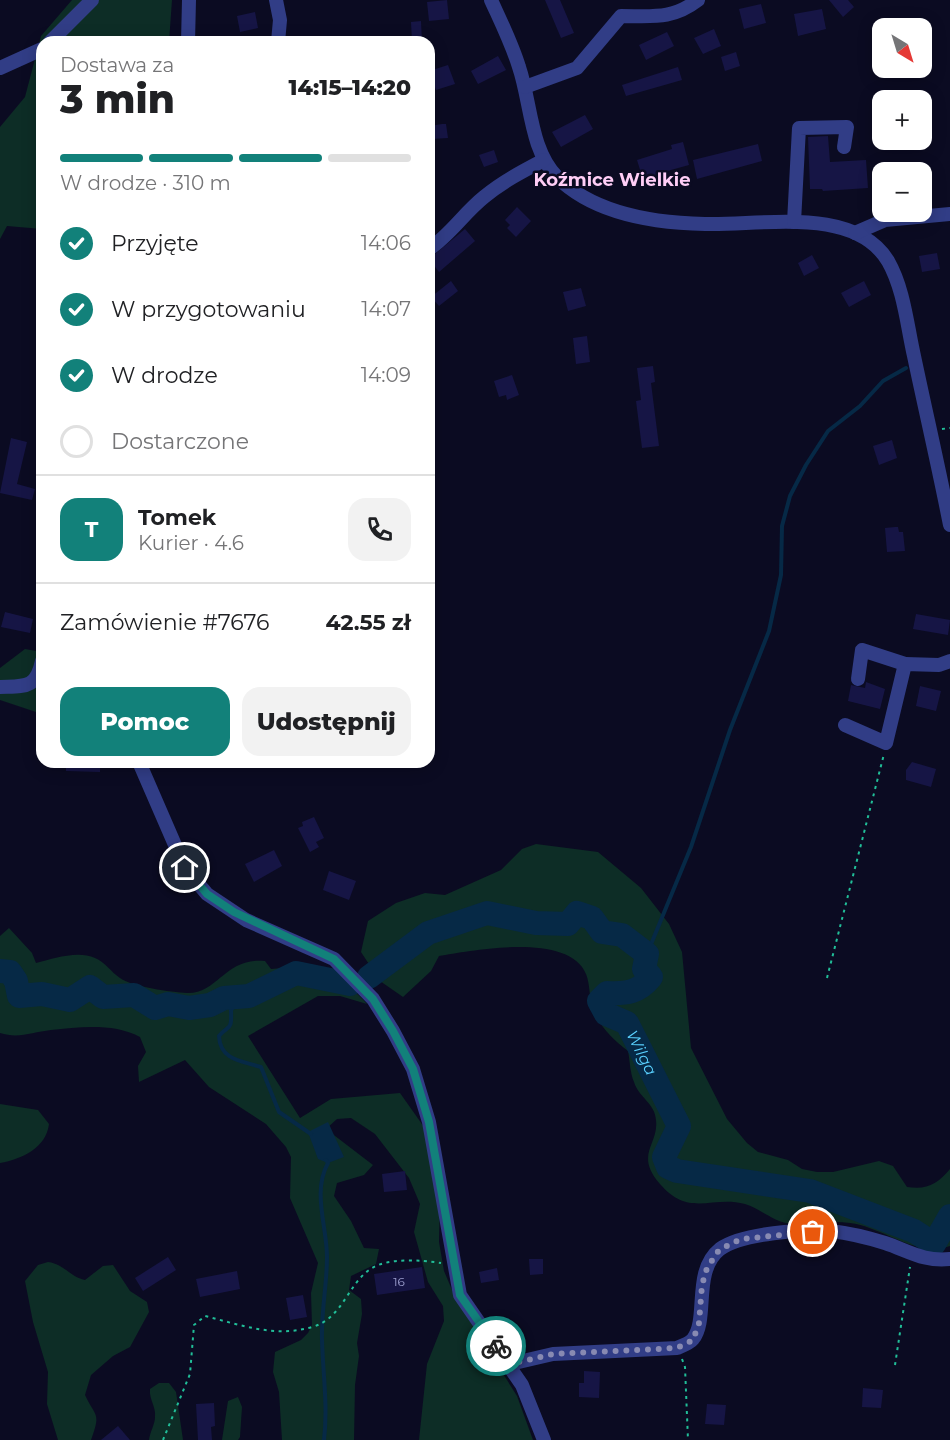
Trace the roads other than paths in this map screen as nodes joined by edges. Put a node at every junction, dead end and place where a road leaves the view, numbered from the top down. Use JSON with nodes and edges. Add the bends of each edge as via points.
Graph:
{"nodes":[{"id":1,"x":92,"y":0,"type":"edge"},
{"id":2,"x":189,"y":0,"type":"edge"},
{"id":3,"x":276,"y":0,"type":"edge"},
{"id":4,"x":491,"y":0,"type":"edge"},
{"id":5,"x":698,"y":0,"type":"edge"},
{"id":6,"x":56,"y":36,"type":"edge"},
{"id":7,"x":188,"y":36,"type":"edge"},
{"id":8,"x":279,"y":36,"type":"edge"},
{"id":9,"x":36,"y":52,"type":"edge"},
{"id":10,"x":0,"y":68,"type":"edge"},
{"id":11,"x":525,"y":87,"type":"junction"},
{"id":12,"x":844,"y":147,"type":"dead end"},
{"id":13,"x":544,"y":160,"type":"junction"},
{"id":14,"x":950,"y":214,"type":"edge"},
{"id":15,"x":794,"y":222,"type":"junction"},
{"id":16,"x":855,"y":232,"type":"junction"},
{"id":17,"x":435,"y":245,"type":"edge"},
{"id":18,"x":950,"y":525,"type":"edge"},
{"id":19,"x":950,"y":661,"type":"edge"},
{"id":20,"x":905,"y":664,"type":"junction"},
{"id":21,"x":36,"y":678,"type":"edge"},
{"id":22,"x":858,"y":679,"type":"dead end"},
{"id":23,"x":0,"y":687,"type":"edge"},
{"id":24,"x":845,"y":725,"type":"dead end"},
{"id":25,"x":142,"y":768,"type":"edge"},
{"id":26,"x":950,"y":1259,"type":"edge"},
{"id":27,"x":510,"y":1364,"type":"junction"},
{"id":28,"x":544,"y":1440,"type":"edge"}],
"edges":[{"from":1,"to":6,"type":"street"},
{"from":2,"to":7,"type":"street"},
{"from":3,"to":8,"type":"street"},
{"from":4,"to":11,"type":"street"},
{"from":5,"to":11,"type":"street","via":[[671,15],[621,16],[577,68]]},
{"from":9,"to":10,"type":"street"},
{"from":11,"to":13,"type":"street"},
{"from":12,"to":15,"type":"street","via":[[847,127],[799,128]]},
{"from":13,"to":15,"type":"street","via":[[556,177],[570,187],[628,214],[707,225]]},
{"from":13,"to":17,"type":"street","via":[[502,183]]},
{"from":14,"to":16,"type":"street","via":[[885,220]]},
{"from":15,"to":16,"type":"street"},
{"from":16,"to":18,"type":"street","via":[[880,250],[899,286]]},
{"from":19,"to":20,"type":"street","via":[[939,665]]},
{"from":20,"to":22,"type":"street","via":[[862,650]]},
{"from":20,"to":24,"type":"street","via":[[886,743]]},
{"from":21,"to":23,"type":"street","via":[[26,686]]},
{"from":25,"to":27,"type":"street","via":[[185,868],[207,894],[246,920],[334,959],[373,999],[404,1049],[429,1122],[460,1295]]},
{"from":26,"to":27,"type":"street","via":[[912,1256],[885,1243],[831,1231],[741,1239],[719,1250],[707,1268],[693,1340],[677,1348],[553,1354]]},
{"from":27,"to":28,"type":"street","via":[[531,1403]]}]}
